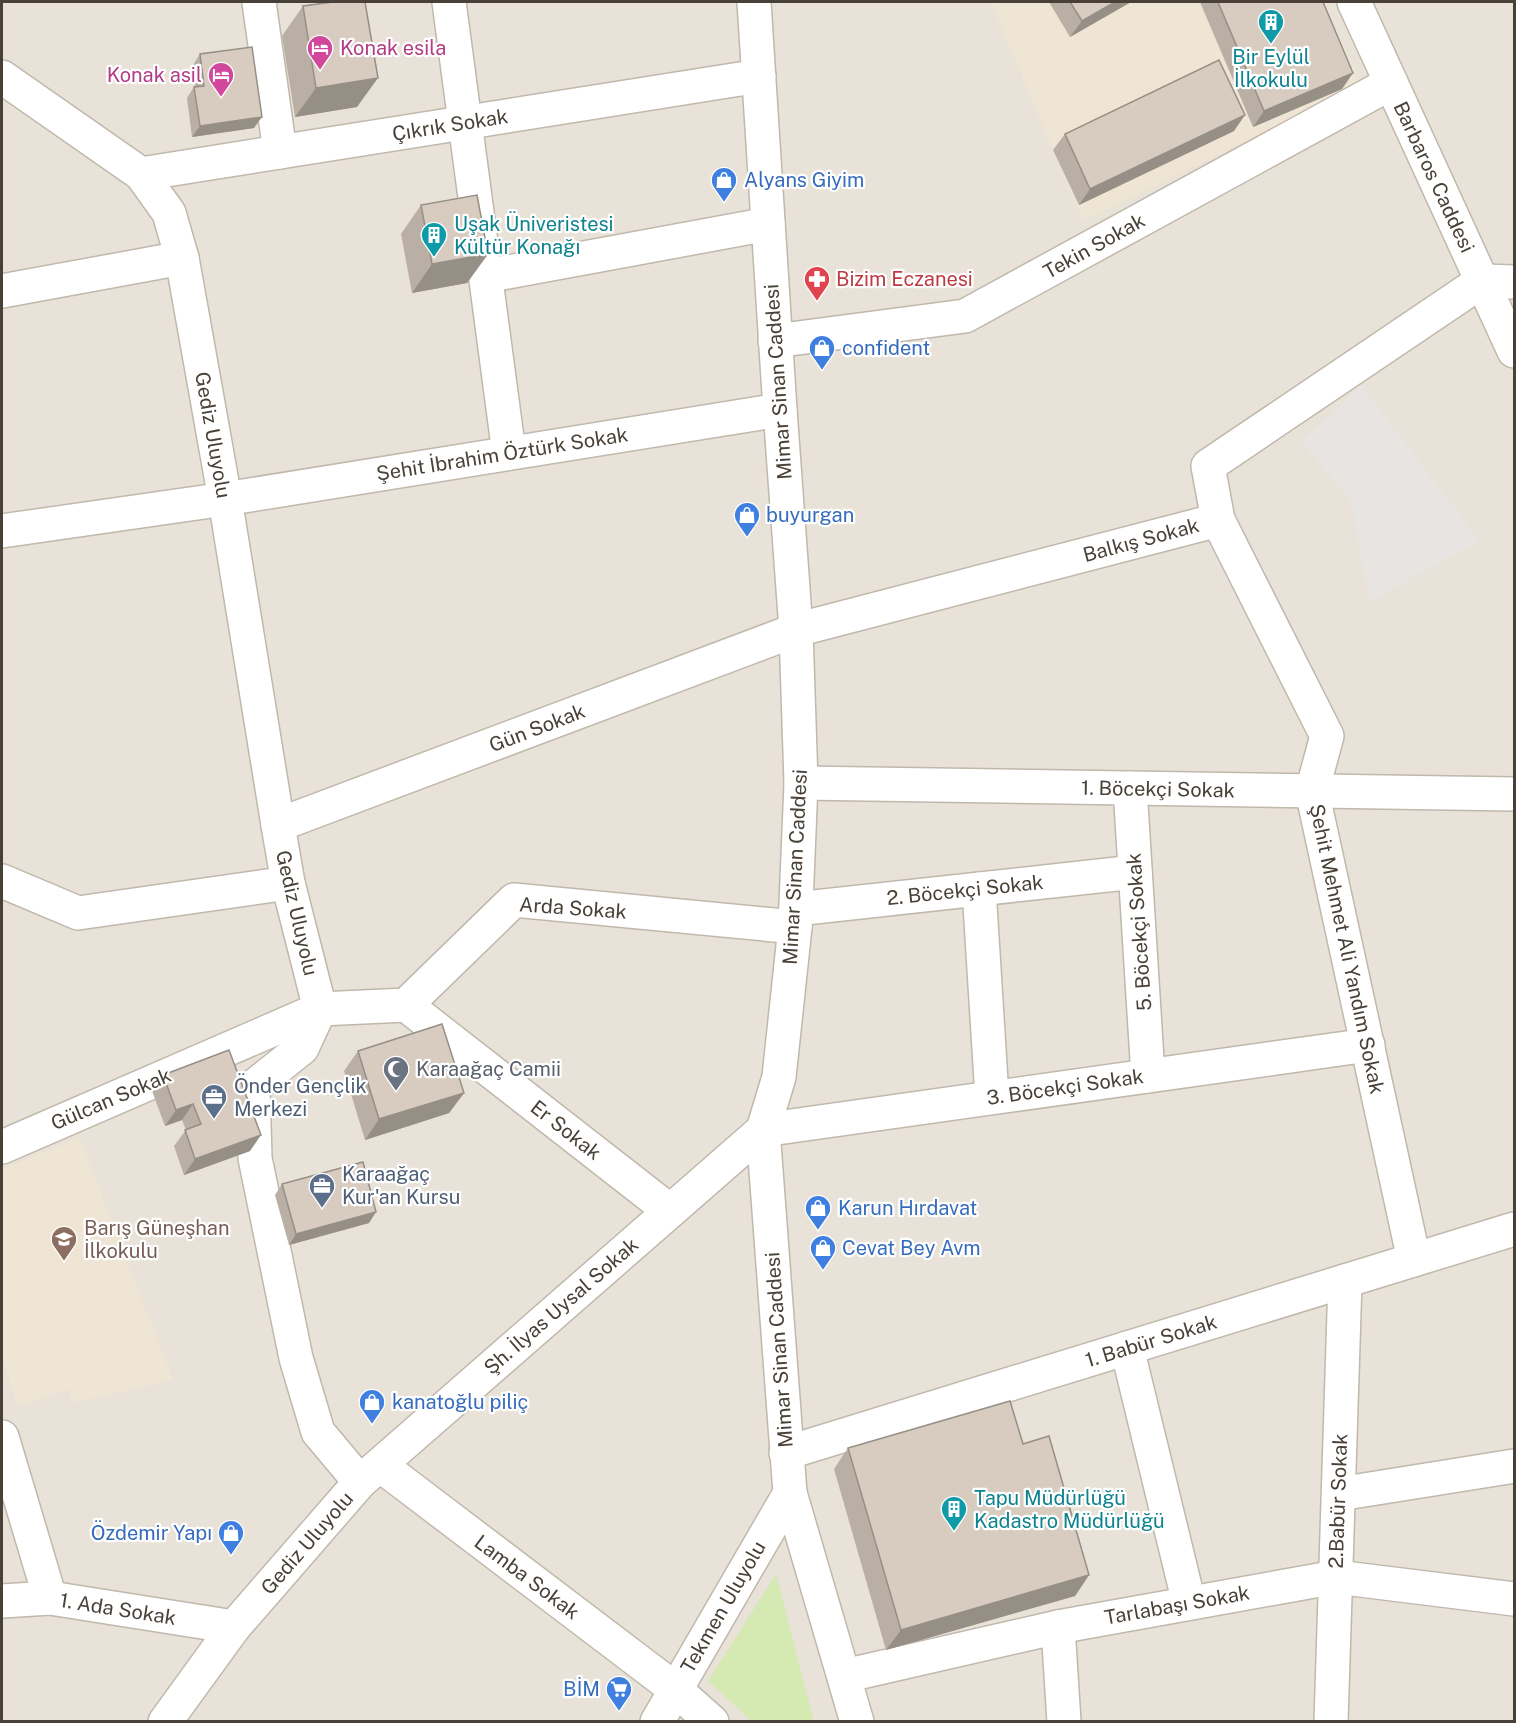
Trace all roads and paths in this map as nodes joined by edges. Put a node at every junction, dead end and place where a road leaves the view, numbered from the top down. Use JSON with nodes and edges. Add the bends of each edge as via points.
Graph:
{"nodes":[{"id":1,"x":260,"y":2,"type":"edge"},
{"id":2,"x":448,"y":2,"type":"edge"},
{"id":3,"x":754,"y":2,"type":"edge"},
{"id":4,"x":1354,"y":2,"type":"edge"},
{"id":5,"x":759,"y":76,"type":"junction"},
{"id":6,"x":2,"y":77,"type":"edge"},
{"id":7,"x":1391,"y":83,"type":"junction"},
{"id":8,"x":465,"y":122,"type":"junction"},
{"id":9,"x":280,"y":152,"type":"junction"},
{"id":10,"x":141,"y":174,"type":"junction"},
{"id":11,"x":768,"y":224,"type":"junction"},
{"id":12,"x":182,"y":258,"type":"junction"},
{"id":13,"x":486,"y":276,"type":"junction"},
{"id":14,"x":1482,"y":282,"type":"junction"},
{"id":15,"x":1515,"y":282,"type":"edge"},
{"id":16,"x":2,"y":291,"type":"edge"},
{"id":17,"x":775,"y":341,"type":"junction"},
{"id":18,"x":1515,"y":351,"type":"edge"},
{"id":19,"x":780,"y":410,"type":"junction"},
{"id":20,"x":509,"y":453,"type":"junction"},
{"id":21,"x":225,"y":499,"type":"junction"},
{"id":22,"x":1218,"y":520,"type":"junction"},
{"id":23,"x":2,"y":531,"type":"edge"},
{"id":24,"x":796,"y":630,"type":"junction"},
{"id":25,"x":801,"y":783,"type":"junction"},
{"id":26,"x":1130,"y":788,"type":"junction"},
{"id":27,"x":1312,"y":791,"type":"junction"},
{"id":28,"x":1515,"y":794,"type":"edge"},
{"id":29,"x":278,"y":825,"type":"junction"},
{"id":30,"x":1135,"y":872,"type":"junction"},
{"id":31,"x":2,"y":881,"type":"edge"},
{"id":32,"x":288,"y":883,"type":"junction"},
{"id":33,"x":979,"y":889,"type":"junction"},
{"id":34,"x":796,"y":918,"type":"junction"},
{"id":35,"x":406,"y":1005,"type":"junction"},
{"id":36,"x":320,"y":1010,"type":"junction"},
{"id":37,"x":1368,"y":1046,"type":"junction"},
{"id":38,"x":1148,"y":1076,"type":"junction"},
{"id":39,"x":992,"y":1097,"type":"junction"},
{"id":40,"x":763,"y":1130,"type":"junction"},
{"id":41,"x":2,"y":1147,"type":"edge"},
{"id":42,"x":670,"y":1211,"type":"junction"},
{"id":43,"x":1515,"y":1229,"type":"edge"},
{"id":44,"x":1414,"y":1260,"type":"junction"},
{"id":45,"x":1345,"y":1281,"type":"junction"},
{"id":46,"x":1127,"y":1348,"type":"junction"},
{"id":47,"x":2,"y":1437,"type":"edge"},
{"id":48,"x":786,"y":1453,"type":"junction"},
{"id":49,"x":1515,"y":1466,"type":"edge"},
{"id":50,"x":370,"y":1474,"type":"junction"},
{"id":51,"x":790,"y":1494,"type":"junction"},
{"id":52,"x":1339,"y":1494,"type":"junction"},
{"id":53,"x":1336,"y":1577,"type":"junction"},
{"id":54,"x":50,"y":1598,"type":"junction"},
{"id":55,"x":1515,"y":1599,"type":"edge"},
{"id":56,"x":2,"y":1600,"type":"edge"},
{"id":57,"x":1189,"y":1603,"type":"junction"},
{"id":58,"x":234,"y":1627,"type":"junction"},
{"id":59,"x":1058,"y":1627,"type":"junction"},
{"id":60,"x":844,"y":1676,"type":"junction"},
{"id":61,"x":675,"y":1689,"type":"junction"},
{"id":62,"x":167,"y":1721,"type":"edge"},
{"id":63,"x":657,"y":1722,"type":"edge"},
{"id":64,"x":712,"y":1722,"type":"edge"},
{"id":65,"x":857,"y":1722,"type":"edge"},
{"id":66,"x":1064,"y":1722,"type":"edge"},
{"id":67,"x":1331,"y":1722,"type":"edge"}],
"edges":[{"from":1,"to":9,"type":"street"},
{"from":2,"to":8,"type":"street"},
{"from":3,"to":5,"type":"street","name":"Mimar Sinan Caddesi"},
{"from":4,"to":7,"type":"street","name":"Barbaros Caddesi"},
{"from":5,"to":8,"type":"street","name":"Çıkrık Sokak"},
{"from":5,"to":11,"type":"street","name":"Mimar Sinan Caddesi"},
{"from":6,"to":10,"type":"street","name":"Gediz Uluyolu"},
{"from":7,"to":14,"type":"street","name":"Barbaros Caddesi"},
{"from":7,"to":17,"type":"street","name":"Tekin Sokak","via":[[965,316]]},
{"from":8,"to":9,"type":"street","name":"Çıkrık Sokak"},
{"from":8,"to":13,"type":"street"},
{"from":9,"to":10,"type":"street","name":"Çıkrık Sokak"},
{"from":10,"to":12,"type":"street","name":"Gediz Uluyolu","via":[[169,213]]},
{"from":11,"to":13,"type":"street"},
{"from":11,"to":17,"type":"street","name":"Mimar Sinan Caddesi"},
{"from":12,"to":16,"type":"street"},
{"from":12,"to":21,"type":"street","name":"Gediz Uluyolu"},
{"from":13,"to":20,"type":"street"},
{"from":14,"to":15,"type":"street"},
{"from":14,"to":18,"type":"street","name":"Barbaros Caddesi"},
{"from":14,"to":22,"type":"street","name":"Balkış Sokak","via":[[1208,466]]},
{"from":17,"to":19,"type":"street","name":"Mimar Sinan Caddesi"},
{"from":19,"to":20,"type":"street","name":"Şehit İbrahim Öztürk Sokak"},
{"from":19,"to":24,"type":"street","name":"Mimar Sinan Caddesi"},
{"from":20,"to":21,"type":"street","name":"Şehit İbrahim Öztürk Sokak"},
{"from":21,"to":23,"type":"street","name":"Şehit İbrahim Öztürk Sokak"},
{"from":21,"to":29,"type":"street","name":"Gediz Uluyolu"},
{"from":22,"to":24,"type":"street","name":"Balkış Sokak"},
{"from":22,"to":27,"type":"street","name":"Şehit Mehmet Ali Yandım Sokak","via":[[1327,736]]},
{"from":24,"to":25,"type":"street","name":"Mimar Sinan Caddesi"},
{"from":24,"to":29,"type":"street","name":"Gün Sokak"},
{"from":25,"to":26,"type":"street","name":"1. Böcekçi Sokak"},
{"from":25,"to":34,"type":"street","name":"Mimar Sinan Caddesi"},
{"from":26,"to":27,"type":"street","name":"1. Böcekçi Sokak"},
{"from":26,"to":30,"type":"street","name":"5. Böcekçi Sokak"},
{"from":27,"to":28,"type":"street","name":"1. Böcekçi Sokak"},
{"from":27,"to":37,"type":"street","name":"Şehit Mehmet Ali Yandım Sokak"},
{"from":29,"to":32,"type":"street","name":"Gediz Uluyolu"},
{"from":30,"to":33,"type":"street","name":"2. Böcekçi Sokak"},
{"from":30,"to":38,"type":"street","name":"5. Böcekçi Sokak"},
{"from":31,"to":32,"type":"street","via":[[78,913]]},
{"from":32,"to":36,"type":"street","name":"Gediz Uluyolu"},
{"from":33,"to":34,"type":"street","name":"2. Böcekçi Sokak"},
{"from":33,"to":39,"type":"street"},
{"from":34,"to":35,"type":"street","name":"Arda Sokak","via":[[514,900]]},
{"from":34,"to":40,"type":"street","name":"Mimar Sinan Caddesi","via":[[779,1077]]},
{"from":35,"to":36,"type":"street"},
{"from":35,"to":42,"type":"street","name":"Er Sokak"},
{"from":36,"to":41,"type":"street","name":"Gülcan Sokak"},
{"from":36,"to":50,"type":"street","name":"Gediz Uluyolu","via":[[302,1048],[253,1087],[255,1158],[296,1358],[318,1432]]},
{"from":37,"to":38,"type":"street","name":"3. Böcekçi Sokak"},
{"from":37,"to":44,"type":"street","name":"Şehit Mehmet Ali Yandım Sokak"},
{"from":38,"to":39,"type":"street","name":"3. Böcekçi Sokak"},
{"from":39,"to":40,"type":"street","name":"3. Böcekçi Sokak"},
{"from":40,"to":42,"type":"street","name":"Şh. İlyas Uysal Sokak"},
{"from":40,"to":48,"type":"street","name":"Mimar Sinan Caddesi"},
{"from":42,"to":50,"type":"street","name":"Şh. İlyas Uysal Sokak"},
{"from":43,"to":44,"type":"street","name":"1. Babür Sokak"},
{"from":44,"to":45,"type":"street","name":"1. Babür Sokak"},
{"from":45,"to":46,"type":"street","name":"1. Babür Sokak"},
{"from":45,"to":52,"type":"street","name":"2.Babür Sokak"},
{"from":46,"to":48,"type":"street","name":"1. Babür Sokak"},
{"from":46,"to":57,"type":"street"},
{"from":47,"to":54,"type":"street"},
{"from":48,"to":51,"type":"street","name":"Mimar Sinan Caddesi"},
{"from":49,"to":52,"type":"street"},
{"from":50,"to":58,"type":"street","name":"Gediz Uluyolu"},
{"from":50,"to":61,"type":"street","name":"Lamba Sokak"},
{"from":51,"to":60,"type":"street","name":"Mimar Sinan Caddesi"},
{"from":51,"to":61,"type":"street","name":"Tekmen Uluyolu"},
{"from":52,"to":53,"type":"street","name":"2.Babür Sokak"},
{"from":53,"to":55,"type":"street","name":"Tarlabaşı Sokak"},
{"from":53,"to":57,"type":"street","name":"Tarlabaşı Sokak"},
{"from":53,"to":67,"type":"street","name":"2.Babür Sokak"},
{"from":54,"to":56,"type":"street","name":"1. Ada Sokak"},
{"from":54,"to":58,"type":"street","name":"1. Ada Sokak"},
{"from":57,"to":59,"type":"street","name":"Tarlabaşı Sokak"},
{"from":58,"to":62,"type":"street","name":"Gediz Uluyolu"},
{"from":59,"to":60,"type":"street","name":"Tarlabaşı Sokak"},
{"from":59,"to":66,"type":"street"},
{"from":60,"to":65,"type":"street","name":"Mimar Sinan Caddesi"},
{"from":61,"to":63,"type":"street","name":"Tekmen Uluyolu"},
{"from":61,"to":64,"type":"street","name":"Lamba Sokak"}]}
